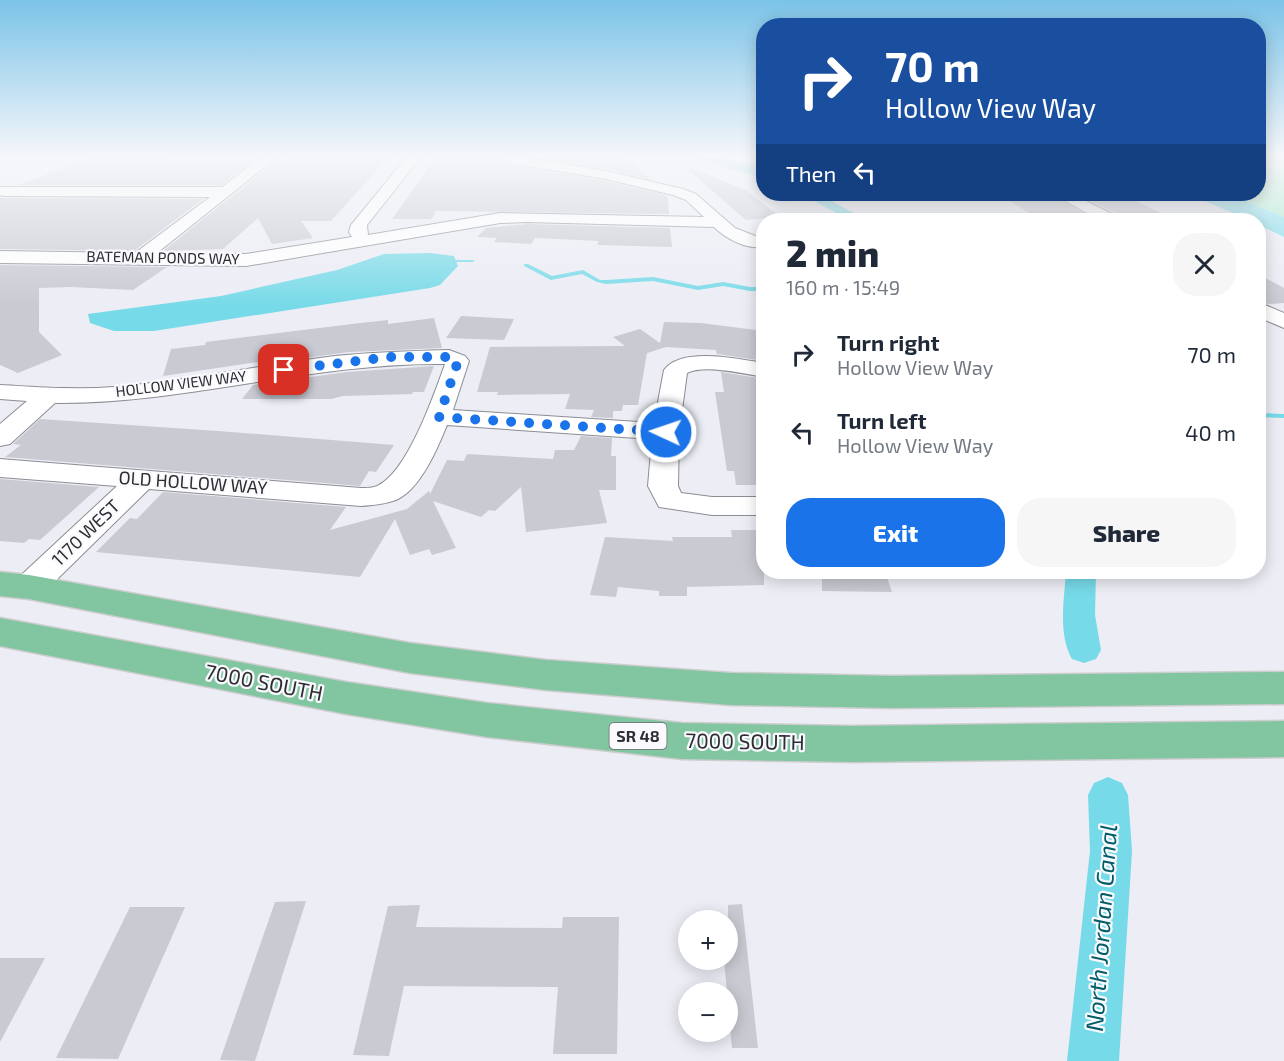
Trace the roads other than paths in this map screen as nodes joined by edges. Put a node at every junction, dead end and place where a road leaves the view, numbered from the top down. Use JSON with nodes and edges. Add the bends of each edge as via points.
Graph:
{"nodes":[{"id":1,"x":205,"y":208,"type":"edge"},
{"id":2,"x":373,"y":208,"type":"edge"},
{"id":3,"x":702,"y":208,"type":"edge"},
{"id":4,"x":718,"y":222,"type":"junction"},
{"id":5,"x":363,"y":240,"type":"junction"},
{"id":6,"x":756,"y":243,"type":"edge"},
{"id":7,"x":0,"y":257,"type":"edge"},
{"id":8,"x":140,"y":258,"type":"junction"},
{"id":9,"x":1266,"y":312,"type":"edge"},
{"id":10,"x":1284,"y":321,"type":"edge"},
{"id":11,"x":756,"y":369,"type":"edge"},
{"id":12,"x":0,"y":392,"type":"edge"},
{"id":13,"x":47,"y":397,"type":"junction"},
{"id":14,"x":439,"y":417,"type":"junction"},
{"id":15,"x":666,"y":432,"type":"junction"},
{"id":16,"x":0,"y":438,"type":"edge"},
{"id":17,"x":0,"y":468,"type":"edge"},
{"id":18,"x":142,"y":479,"type":"junction"},
{"id":19,"x":385,"y":494,"type":"joint"},
{"id":20,"x":756,"y":506,"type":"edge"},
{"id":21,"x":15,"y":586,"type":"edge"},
{"id":22,"x":0,"y":632,"type":"edge"},
{"id":23,"x":1284,"y":688,"type":"edge"},
{"id":24,"x":1284,"y":739,"type":"edge"}],
"edges":[{"from":1,"to":8,"type":"street"},
{"from":2,"to":5,"type":"street","via":[[359,225]]},
{"from":3,"to":4,"type":"street"},
{"from":4,"to":5,"type":"street","name":"BATEMAN PONDS WAY","via":[[500,218]]},
{"from":4,"to":6,"type":"street","via":[[729,232]]},
{"from":5,"to":8,"type":"street","name":"BATEMAN PONDS WAY","via":[[246,260]]},
{"from":7,"to":8,"type":"street","name":"BATEMAN PONDS WAY"},
{"from":9,"to":10,"type":"street"},
{"from":11,"to":15,"type":"street","via":[[706,364],[680,367],[674,377]]},
{"from":12,"to":13,"type":"street","name":"HOLLOW VIEW WAY"},
{"from":13,"to":14,"type":"street","name":"HOLLOW VIEW WAY","via":[[180,386],[370,359],[449,357],[457,364]]},
{"from":13,"to":16,"type":"street"},
{"from":14,"to":15,"type":"street"},
{"from":14,"to":19,"type":"street","name":"HOLLOW VIEW WAY","via":[[403,480]]},
{"from":15,"to":20,"type":"street","via":[[663,486],[670,501]]},
{"from":17,"to":18,"type":"street","name":"OLD HOLLOW WAY"},
{"from":18,"to":19,"type":"street","name":"OLD HOLLOW WAY","via":[[361,496]]},
{"from":18,"to":21,"type":"street","name":"1170 WEST"},
{"from":21,"to":23,"type":"main road","via":[[410,657],[546,675],[731,689],[880,692]]},
{"from":22,"to":24,"type":"main road","name":"7000 SOUTH","number":"SR 48","via":[[346,699],[487,720],[682,741],[852,744]]}]}
